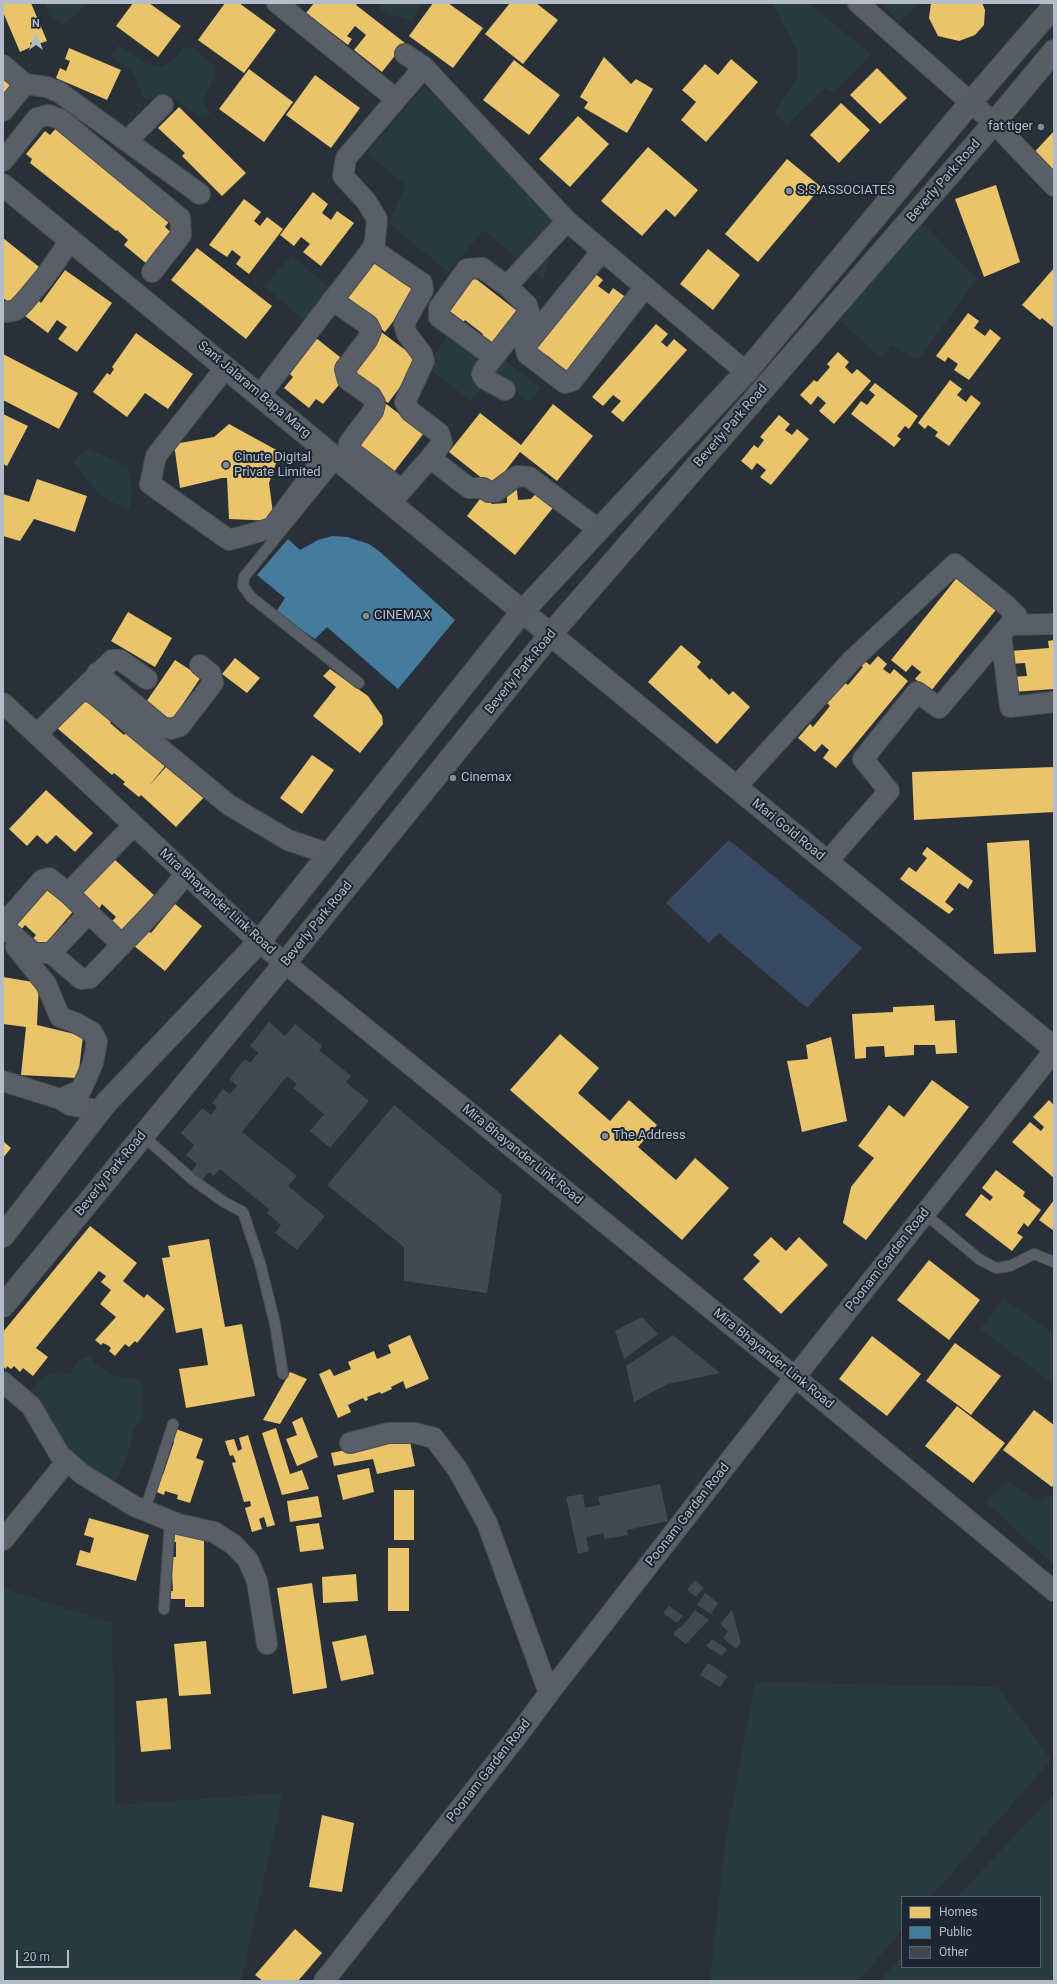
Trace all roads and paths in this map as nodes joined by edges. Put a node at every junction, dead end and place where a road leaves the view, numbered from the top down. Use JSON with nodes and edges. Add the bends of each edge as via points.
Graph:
{"nodes":[{"id":1,"x":277,"y":3,"type":"edge"},
{"id":2,"x":858,"y":3,"type":"edge"},
{"id":3,"x":1054,"y":6,"type":"edge"},
{"id":4,"x":1054,"y":51,"type":"edge"},
{"id":5,"x":405,"y":54,"type":"dead end"},
{"id":6,"x":3,"y":65,"type":"edge"},
{"id":7,"x":424,"y":67,"type":"junction"},
{"id":8,"x":25,"y":84,"type":"junction"},
{"id":9,"x":396,"y":99,"type":"junction"},
{"id":10,"x":971,"y":102,"type":"junction"},
{"id":11,"x":163,"y":106,"type":"dead end"},
{"id":12,"x":3,"y":111,"type":"edge"},
{"id":13,"x":994,"y":123,"type":"junction"},
{"id":14,"x":127,"y":141,"type":"junction"},
{"id":15,"x":3,"y":161,"type":"edge"},
{"id":16,"x":3,"y":185,"type":"edge"},
{"id":17,"x":1054,"y":186,"type":"edge"},
{"id":18,"x":200,"y":194,"type":"dead end"},
{"id":19,"x":567,"y":221,"type":"junction"},
{"id":20,"x":70,"y":242,"type":"junction"},
{"id":21,"x":374,"y":251,"type":"junction"},
{"id":22,"x":602,"y":251,"type":"junction"},
{"id":23,"x":152,"y":272,"type":"dead end"},
{"id":24,"x":507,"y":286,"type":"junction"},
{"id":25,"x":645,"y":287,"type":"junction"},
{"id":26,"x":336,"y":303,"type":"junction"},
{"id":27,"x":3,"y":311,"type":"edge"},
{"id":28,"x":494,"y":357,"type":"junction"},
{"id":29,"x":226,"y":367,"type":"junction"},
{"id":30,"x":746,"y":372,"type":"junction"},
{"id":31,"x":505,"y":390,"type":"dead end"},
{"id":32,"x":260,"y":396,"type":"junction"},
{"id":33,"x":333,"y":456,"type":"junction"},
{"id":34,"x":430,"y":458,"type":"junction"},
{"id":35,"x":396,"y":497,"type":"junction"},
{"id":36,"x":599,"y":530,"type":"junction"},
{"id":37,"x":522,"y":612,"type":"junction"},
{"id":38,"x":1054,"y":624,"type":"edge"},
{"id":39,"x":1005,"y":630,"type":"junction"},
{"id":40,"x":550,"y":635,"type":"junction"},
{"id":41,"x":200,"y":666,"type":"dead end"},
{"id":42,"x":97,"y":673,"type":"junction"},
{"id":43,"x":147,"y":679,"type":"dead end"},
{"id":44,"x":359,"y":683,"type":"dead end"},
{"id":45,"x":87,"y":691,"type":"dead end"},
{"id":46,"x":1054,"y":702,"type":"edge"},
{"id":47,"x":3,"y":703,"type":"edge"},
{"id":48,"x":37,"y":734,"type":"junction"},
{"id":49,"x":736,"y":787,"type":"junction"},
{"id":50,"x":134,"y":825,"type":"junction"},
{"id":51,"x":329,"y":854,"type":"junction"},
{"id":52,"x":827,"y":862,"type":"junction"},
{"id":53,"x":186,"y":874,"type":"junction"},
{"id":54,"x":68,"y":893,"type":"junction"},
{"id":55,"x":88,"y":914,"type":"junction"},
{"id":56,"x":3,"y":936,"type":"edge"},
{"id":57,"x":259,"y":942,"type":"junction"},
{"id":58,"x":122,"y":945,"type":"junction"},
{"id":59,"x":51,"y":952,"type":"junction"},
{"id":60,"x":285,"y":963,"type":"junction"},
{"id":61,"x":1054,"y":1049,"type":"edge"},
{"id":62,"x":3,"y":1081,"type":"edge"},
{"id":63,"x":60,"y":1099,"type":"junction"},
{"id":64,"x":101,"y":1111,"type":"junction"},
{"id":65,"x":142,"y":1135,"type":"junction"},
{"id":66,"x":925,"y":1214,"type":"junction"},
{"id":67,"x":3,"y":1236,"type":"edge"},
{"id":68,"x":1054,"y":1262,"type":"edge"},
{"id":69,"x":3,"y":1306,"type":"edge"},
{"id":70,"x":283,"y":1374,"type":"dead end"},
{"id":71,"x":795,"y":1377,"type":"junction"},
{"id":72,"x":3,"y":1382,"type":"edge"},
{"id":73,"x":173,"y":1424,"type":"dead end"},
{"id":74,"x":350,"y":1443,"type":"dead end"},
{"id":75,"x":67,"y":1461,"type":"junction"},
{"id":76,"x":145,"y":1510,"type":"junction"},
{"id":77,"x":170,"y":1521,"type":"junction"},
{"id":78,"x":3,"y":1540,"type":"edge"},
{"id":79,"x":1054,"y":1591,"type":"edge"},
{"id":80,"x":164,"y":1609,"type":"dead end"},
{"id":81,"x":267,"y":1644,"type":"dead end"},
{"id":82,"x":549,"y":1693,"type":"junction"},
{"id":83,"x":331,"y":1978,"type":"edge"}],
"edges":[{"from":1,"to":9,"type":"street"},
{"from":2,"to":10,"type":"street"},
{"from":3,"to":10,"type":"main road","name":"Beverly Park Road"},
{"from":4,"to":13,"type":"main road","name":"Beverly Park Road"},
{"from":5,"to":7,"type":"street"},
{"from":6,"to":8,"type":"street"},
{"from":7,"to":9,"type":"street"},
{"from":7,"to":19,"type":"street"},
{"from":8,"to":12,"type":"street"},
{"from":8,"to":14,"type":"street","via":[[47,87],[59,92]]},
{"from":9,"to":21,"type":"street","via":[[346,158],[343,176],[366,201],[377,219]]},
{"from":10,"to":13,"type":"street"},
{"from":10,"to":30,"type":"main road","name":"Beverly Park Road"},
{"from":11,"to":14,"type":"street"},
{"from":13,"to":17,"type":"street"},
{"from":13,"to":40,"type":"main road","name":"Beverly Park Road"},
{"from":14,"to":18,"type":"street"},
{"from":15,"to":23,"type":"street","via":[[37,118],[48,115],[60,119],[180,218],[181,235]]},
{"from":16,"to":20,"type":"street","name":"Sant Jalaram Bapa Marg"},
{"from":19,"to":22,"type":"street"},
{"from":19,"to":24,"type":"street"},
{"from":20,"to":27,"type":"street","via":[[24,302],[16,310]]},
{"from":20,"to":29,"type":"street","name":"Sant Jalaram Bapa Marg"},
{"from":21,"to":26,"type":"street"},
{"from":21,"to":34,"type":"street","via":[[422,283],[423,290],[404,324],[407,334],[422,354],[424,361],[405,402],[410,411],[439,433],[442,443]]},
{"from":22,"to":25,"type":"street"},
{"from":22,"to":25,"type":"street","via":[[525,346],[527,354],[565,383],[572,381]]},
{"from":24,"to":28,"type":"street","via":[[527,305],[528,312]]},
{"from":24,"to":28,"type":"street","via":[[482,268],[467,269],[439,308],[439,317]]},
{"from":25,"to":30,"type":"street"},
{"from":26,"to":32,"type":"street"},
{"from":26,"to":35,"type":"street","via":[[368,325],[371,331],[345,369],[348,380],[371,396],[375,403],[373,410],[349,443],[349,450]]},
{"from":28,"to":31,"type":"street","via":[[482,374],[485,379]]},
{"from":29,"to":32,"type":"street","name":"Sant Jalaram Bapa Marg"},
{"from":29,"to":33,"type":"street","via":[[156,456],[150,484],[229,540],[272,528]]},
{"from":30,"to":36,"type":"main road","name":"Beverly Park Road"},
{"from":32,"to":33,"type":"street","name":"Sant Jalaram Bapa Marg"},
{"from":33,"to":35,"type":"street","name":"Sant Jalaram Bapa Marg"},
{"from":33,"to":44,"type":"lane","via":[[244,577],[243,586],[252,597]]},
{"from":34,"to":35,"type":"street"},
{"from":34,"to":36,"type":"street","via":[[469,488],[483,488],[489,492],[495,492],[517,476],[529,477]]},
{"from":35,"to":37,"type":"street","name":"Sant Jalaram Bapa Marg"},
{"from":36,"to":37,"type":"main road","name":"Beverly Park Road"},
{"from":37,"to":40,"type":"street","name":"Mari Gold Road"},
{"from":37,"to":51,"type":"main road","name":"Beverly Park Road"},
{"from":38,"to":39,"type":"street"},
{"from":39,"to":46,"type":"street","via":[[1010,707]]},
{"from":39,"to":49,"type":"street","via":[[1017,616],[956,564],[852,660]]},
{"from":39,"to":52,"type":"street","via":[[939,708],[917,692],[863,759],[888,791]]},
{"from":40,"to":49,"type":"street","name":"Mari Gold Road"},
{"from":40,"to":60,"type":"main road","name":"Beverly Park Road"},
{"from":41,"to":42,"type":"street","via":[[211,674],[213,683],[180,726],[171,730],[162,726]]},
{"from":42,"to":43,"type":"street","via":[[112,660],[120,660]]},
{"from":42,"to":48,"type":"street"},
{"from":45,"to":51,"type":"street","via":[[93,693],[229,805],[288,840]]},
{"from":47,"to":48,"type":"street","name":"Mira Bhayander Link Road"},
{"from":48,"to":50,"type":"street","name":"Mira Bhayander Link Road"},
{"from":49,"to":52,"type":"street","name":"Mari Gold Road"},
{"from":50,"to":53,"type":"street","name":"Mira Bhayander Link Road"},
{"from":50,"to":54,"type":"street"},
{"from":51,"to":57,"type":"main road","name":"Beverly Park Road"},
{"from":52,"to":61,"type":"street","name":"Mari Gold Road"},
{"from":53,"to":57,"type":"street","name":"Mira Bhayander Link Road"},
{"from":53,"to":58,"type":"street"},
{"from":54,"to":55,"type":"street"},
{"from":54,"to":59,"type":"street","via":[[50,878],[42,880],[6,921],[6,929],[34,953]]},
{"from":55,"to":58,"type":"street"},
{"from":55,"to":59,"type":"street"},
{"from":56,"to":63,"type":"street","via":[[26,958],[46,984],[60,1017],[92,1032],[97,1041],[93,1064],[81,1090]]},
{"from":57,"to":60,"type":"street","name":"Mira Bhayander Link Road"},
{"from":57,"to":64,"type":"main road","name":"Beverly Park Road"},
{"from":58,"to":59,"type":"street","via":[[90,978],[81,979]]},
{"from":60,"to":65,"type":"main road","name":"Beverly Park Road"},
{"from":60,"to":71,"type":"street","name":"Mira Bhayander Link Road"},
{"from":61,"to":66,"type":"street","name":"Poonam Garden Road"},
{"from":62,"to":63,"type":"street"},
{"from":63,"to":64,"type":"street","via":[[70,1105]]},
{"from":64,"to":67,"type":"main road","name":"Beverly Park Road"},
{"from":65,"to":69,"type":"main road","name":"Beverly Park Road"},
{"from":65,"to":70,"type":"lane","via":[[193,1180],[243,1212],[260,1263],[275,1324]]},
{"from":66,"to":68,"type":"lane","via":[[979,1259],[996,1268],[1010,1266],[1034,1254]]},
{"from":66,"to":71,"type":"street","name":"Poonam Garden Road"},
{"from":71,"to":79,"type":"street","name":"Mira Bhayander Link Road"},
{"from":71,"to":82,"type":"street","name":"Poonam Garden Road"},
{"from":72,"to":75,"type":"street","via":[[31,1406],[60,1455]]},
{"from":73,"to":76,"type":"lane"},
{"from":74,"to":82,"type":"street","via":[[388,1432],[415,1432],[434,1438],[458,1470],[487,1522]]},
{"from":75,"to":76,"type":"street","via":[[88,1478]]},
{"from":75,"to":78,"type":"street"},
{"from":76,"to":77,"type":"street"},
{"from":77,"to":80,"type":"lane"},
{"from":77,"to":81,"type":"street","via":[[214,1532],[234,1545],[248,1560],[257,1581]]},
{"from":82,"to":83,"type":"street","name":"Poonam Garden Road"}]}
